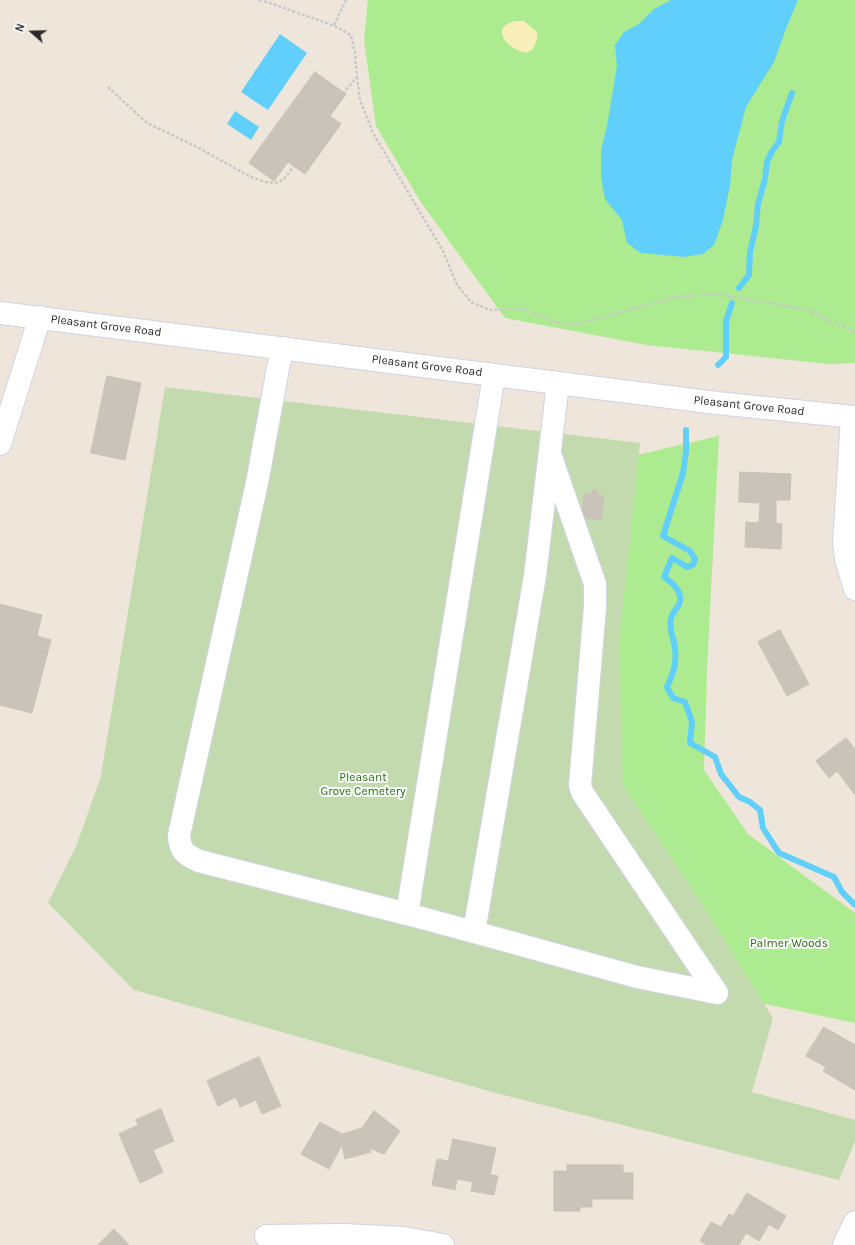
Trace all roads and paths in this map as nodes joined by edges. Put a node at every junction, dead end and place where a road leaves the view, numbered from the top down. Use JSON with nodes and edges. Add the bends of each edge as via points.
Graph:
{"nodes":[{"id":1,"x":259,"y":0,"type":"edge"},
{"id":2,"x":346,"y":0,"type":"edge"},
{"id":3,"x":334,"y":26,"type":"junction"},
{"id":4,"x":357,"y":77,"type":"junction"},
{"id":5,"x":108,"y":87,"type":"dead end"},
{"id":6,"x":344,"y":92,"type":"dead end"},
{"id":7,"x":294,"y":166,"type":"dead end"},
{"id":8,"x":0,"y":313,"type":"edge"},
{"id":9,"x":40,"y":318,"type":"junction"},
{"id":10,"x":855,"y":332,"type":"edge"},
{"id":11,"x":283,"y":348,"type":"junction"},
{"id":12,"x":494,"y":375,"type":"junction"},
{"id":13,"x":558,"y":383,"type":"junction"},
{"id":14,"x":853,"y":417,"type":"edge"},
{"id":15,"x":0,"y":444,"type":"edge"},
{"id":16,"x":550,"y":454,"type":"junction"},
{"id":17,"x":855,"y":589,"type":"edge"},
{"id":18,"x":407,"y":914,"type":"junction"},
{"id":19,"x":474,"y":932,"type":"junction"},
{"id":20,"x":855,"y":1222,"type":"edge"},
{"id":21,"x":266,"y":1236,"type":"dead end"},
{"id":22,"x":443,"y":1245,"type":"edge"},
{"id":23,"x":844,"y":1245,"type":"edge"}],
"edges":[{"from":1,"to":3,"type":"path"},
{"from":2,"to":3,"type":"path"},
{"from":3,"to":4,"type":"path","via":[[351,35]]},
{"from":4,"to":6,"type":"path"},
{"from":4,"to":10,"type":"path","via":[[360,100],[373,133],[443,251],[457,285],[471,302],[490,310],[524,309],[554,322],[574,326],[677,297],[715,294],[805,309]]},
{"from":5,"to":7,"type":"path","via":[[147,123],[251,176],[275,183],[283,180]]},
{"from":8,"to":9,"type":"street","name":"Pleasant Grove Road"},
{"from":9,"to":11,"type":"street","name":"Pleasant Grove Road"},
{"from":9,"to":15,"type":"street"},
{"from":11,"to":12,"type":"street","name":"Pleasant Grove Road"},
{"from":11,"to":18,"type":"street","via":[[257,483],[179,835],[180,847],[187,855],[199,861]]},
{"from":12,"to":13,"type":"street","name":"Pleasant Grove Road"},
{"from":12,"to":18,"type":"street"},
{"from":13,"to":14,"type":"street","name":"Pleasant Grove Road"},
{"from":13,"to":16,"type":"street"},
{"from":14,"to":17,"type":"street","via":[[844,543]]},
{"from":16,"to":19,"type":"street","via":[[535,576]]},
{"from":16,"to":19,"type":"street","via":[[596,584],[580,785],[582,792],[717,993],[637,978]]},
{"from":18,"to":19,"type":"street"},
{"from":20,"to":23,"type":"street"},
{"from":21,"to":22,"type":"street","via":[[344,1235],[404,1238]]}]}
